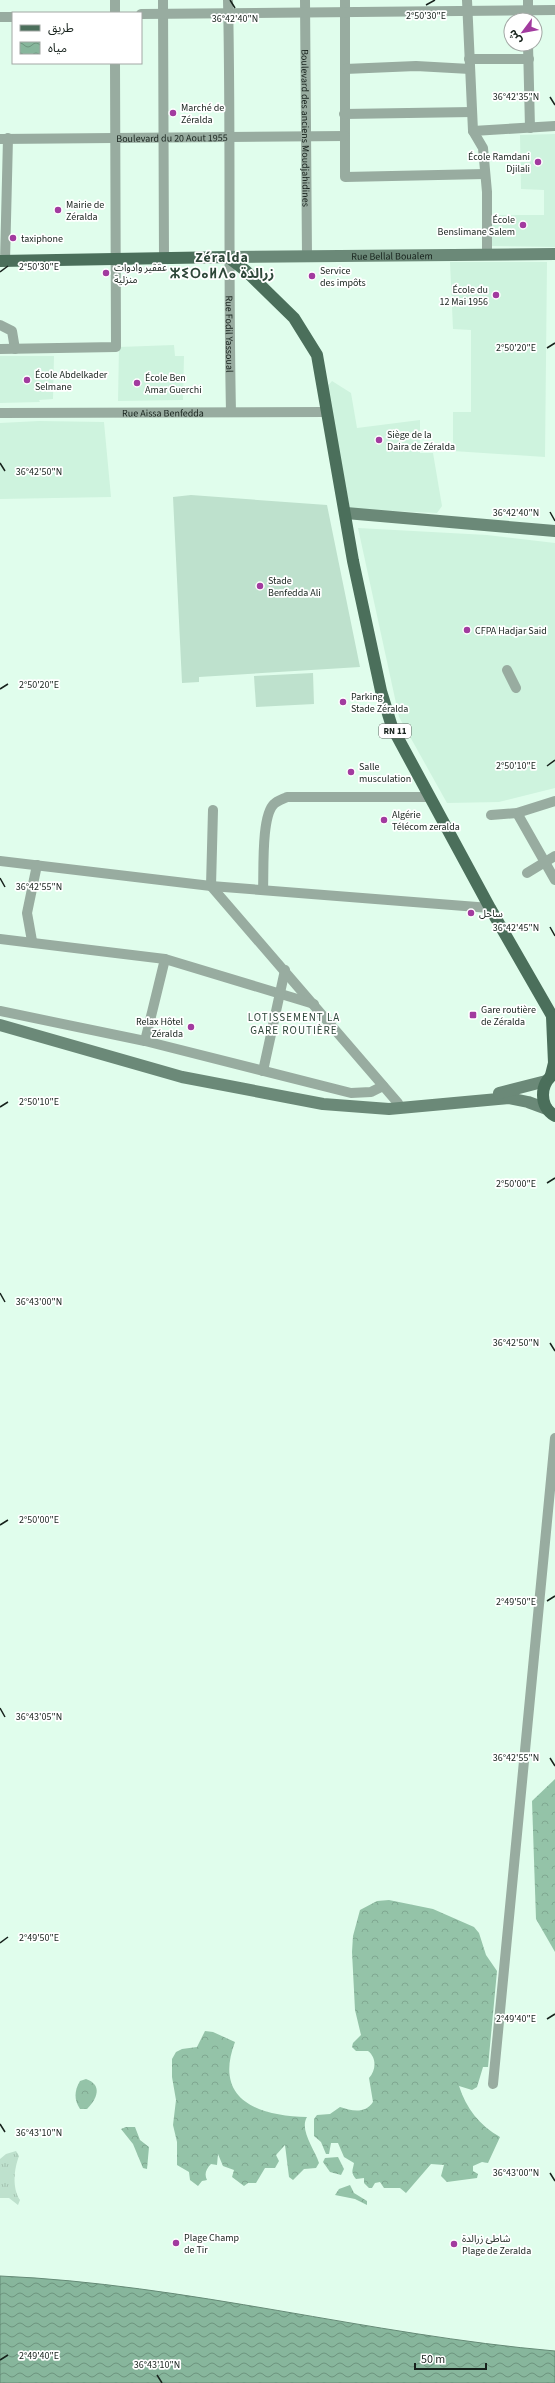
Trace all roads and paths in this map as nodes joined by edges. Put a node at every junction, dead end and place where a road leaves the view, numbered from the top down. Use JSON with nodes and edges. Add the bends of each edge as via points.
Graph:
{"nodes":[{"id":1,"x":115,"y":0,"type":"edge"},
{"id":2,"x":164,"y":0,"type":"edge"},
{"id":3,"x":228,"y":0,"type":"edge"},
{"id":4,"x":305,"y":0,"type":"edge"},
{"id":5,"x":345,"y":0,"type":"edge"},
{"id":6,"x":467,"y":0,"type":"edge"},
{"id":7,"x":528,"y":10,"type":"edge"},
{"id":8,"x":555,"y":10,"type":"edge"},
{"id":9,"x":467,"y":11,"type":"junction"},
{"id":10,"x":115,"y":12,"type":"edge"},
{"id":11,"x":345,"y":13,"type":"junction"},
{"id":12,"x":142,"y":14,"type":"edge"},
{"id":13,"x":164,"y":14,"type":"junction"},
{"id":14,"x":228,"y":14,"type":"junction"},
{"id":15,"x":305,"y":14,"type":"junction"},
{"id":16,"x":0,"y":17,"type":"edge"},
{"id":17,"x":12,"y":17,"type":"edge"},
{"id":18,"x":529,"y":52,"type":"edge"},
{"id":19,"x":529,"y":59,"type":"junction"},
{"id":20,"x":115,"y":64,"type":"edge"},
{"id":21,"x":470,"y":64,"type":"junction"},
{"id":22,"x":345,"y":69,"type":"junction"},
{"id":23,"x":472,"y":112,"type":"junction"},
{"id":24,"x":344,"y":114,"type":"junction"},
{"id":25,"x":555,"y":126,"type":"edge"},
{"id":26,"x":530,"y":128,"type":"junction"},
{"id":27,"x":473,"y":131,"type":"junction"},
{"id":28,"x":345,"y":136,"type":"junction"},
{"id":29,"x":306,"y":137,"type":"junction"},
{"id":30,"x":4,"y":138,"type":"edge"},
{"id":31,"x":115,"y":138,"type":"junction"},
{"id":32,"x":164,"y":138,"type":"junction"},
{"id":33,"x":231,"y":138,"type":"junction"},
{"id":34,"x":485,"y":174,"type":"junction"},
{"id":35,"x":487,"y":254,"type":"junction"},
{"id":36,"x":555,"y":254,"type":"edge"},
{"id":37,"x":308,"y":256,"type":"junction"},
{"id":38,"x":228,"y":257,"type":"junction"},
{"id":39,"x":164,"y":258,"type":"junction"},
{"id":40,"x":115,"y":259,"type":"junction"},
{"id":41,"x":3,"y":261,"type":"edge"},
{"id":42,"x":0,"y":325,"type":"edge"},
{"id":43,"x":0,"y":349,"type":"edge"},
{"id":44,"x":15,"y":349,"type":"junction"},
{"id":45,"x":231,"y":412,"type":"junction"},
{"id":46,"x":326,"y":412,"type":"junction"},
{"id":47,"x":0,"y":413,"type":"edge"},
{"id":48,"x":346,"y":512,"type":"junction"},
{"id":49,"x":555,"y":531,"type":"edge"},
{"id":50,"x":507,"y":670,"type":"dead end"},
{"id":51,"x":516,"y":688,"type":"dead end"},
{"id":52,"x":430,"y":797,"type":"junction"},
{"id":53,"x":555,"y":801,"type":"edge"},
{"id":54,"x":213,"y":810,"type":"dead end"},
{"id":55,"x":517,"y":813,"type":"junction"},
{"id":56,"x":491,"y":815,"type":"dead end"},
{"id":57,"x":555,"y":856,"type":"edge"},
{"id":58,"x":0,"y":862,"type":"edge"},
{"id":59,"x":545,"y":862,"type":"junction"},
{"id":60,"x":37,"y":865,"type":"junction"},
{"id":61,"x":527,"y":873,"type":"dead end"},
{"id":62,"x":555,"y":880,"type":"edge"},
{"id":63,"x":211,"y":886,"type":"junction"},
{"id":64,"x":263,"y":890,"type":"junction"},
{"id":65,"x":490,"y":908,"type":"junction"},
{"id":66,"x":0,"y":939,"type":"edge"},
{"id":67,"x":32,"y":941,"type":"junction"},
{"id":68,"x":165,"y":959,"type":"junction"},
{"id":69,"x":286,"y":970,"type":"junction"},
{"id":70,"x":281,"y":994,"type":"junction"},
{"id":71,"x":314,"y":1004,"type":"junction"},
{"id":72,"x":0,"y":1010,"type":"edge"},
{"id":73,"x":554,"y":1019,"type":"edge"},
{"id":74,"x":0,"y":1025,"type":"edge"},
{"id":75,"x":145,"y":1041,"type":"junction"},
{"id":76,"x":263,"y":1071,"type":"junction"},
{"id":77,"x":551,"y":1076,"type":"edge"},
{"id":78,"x":383,"y":1086,"type":"junction"},
{"id":79,"x":398,"y":1103,"type":"junction"},
{"id":80,"x":375,"y":1107,"type":"junction"},
{"id":81,"x":551,"y":1112,"type":"edge"},
{"id":82,"x":555,"y":1438,"type":"edge"},
{"id":83,"x":493,"y":2084,"type":"dead end"}],
"edges":[{"from":1,"to":10,"type":"street"},
{"from":2,"to":13,"type":"street"},
{"from":3,"to":14,"type":"street","name":"Rue Fodil Yassoual"},
{"from":4,"to":15,"type":"street","name":"Boulevard des anciens Moudjahidines"},
{"from":5,"to":11,"type":"street"},
{"from":6,"to":9,"type":"street"},
{"from":7,"to":8,"type":"street"},
{"from":7,"to":9,"type":"street"},
{"from":9,"to":11,"type":"street"},
{"from":9,"to":21,"type":"street"},
{"from":11,"to":15,"type":"street"},
{"from":11,"to":22,"type":"street"},
{"from":12,"to":13,"type":"street"},
{"from":13,"to":14,"type":"street"},
{"from":13,"to":32,"type":"street"},
{"from":14,"to":15,"type":"street"},
{"from":14,"to":33,"type":"street","name":"Rue Fodil Yassoual"},
{"from":15,"to":29,"type":"street","name":"Boulevard des anciens Moudjahidines"},
{"from":16,"to":17,"type":"street"},
{"from":18,"to":19,"type":"street"},
{"from":19,"to":21,"type":"street"},
{"from":19,"to":26,"type":"street"},
{"from":20,"to":31,"type":"street"},
{"from":21,"to":22,"type":"street"},
{"from":21,"to":23,"type":"street"},
{"from":22,"to":24,"type":"street"},
{"from":23,"to":24,"type":"street"},
{"from":23,"to":27,"type":"street"},
{"from":24,"to":28,"type":"street"},
{"from":25,"to":26,"type":"street"},
{"from":26,"to":27,"type":"street"},
{"from":27,"to":34,"type":"street","via":[[483,148]]},
{"from":28,"to":29,"type":"street","name":"Boulevard du 20 Aout 1955"},
{"from":28,"to":34,"type":"street","via":[[345,177]]},
{"from":29,"to":33,"type":"street","name":"Boulevard du 20 Aout 1955"},
{"from":29,"to":37,"type":"street","name":"Boulevard des anciens Moudjahidines"},
{"from":30,"to":31,"type":"street","name":"Boulevard du 20 Aout 1955"},
{"from":30,"to":41,"type":"street"},
{"from":31,"to":32,"type":"street","name":"Boulevard du 20 Aout 1955"},
{"from":31,"to":40,"type":"street"},
{"from":32,"to":33,"type":"street","name":"Boulevard du 20 Aout 1955"},
{"from":32,"to":39,"type":"street"},
{"from":33,"to":38,"type":"street","name":"Rue Fodil Yassoual"},
{"from":34,"to":35,"type":"street"},
{"from":35,"to":36,"type":"main road","name":"Rue Bellal Boualem"},
{"from":35,"to":37,"type":"main road","name":"Rue Bellal Boualem"},
{"from":37,"to":38,"type":"main road","name":"Rue Bellal Boualem"},
{"from":38,"to":39,"type":"main road"},
{"from":38,"to":45,"type":"street","name":"Rue Fodil Yassoual"},
{"from":38,"to":46,"type":"main road","number":"RN 11","via":[[294,318],[316,354]]},
{"from":39,"to":40,"type":"main road"},
{"from":40,"to":41,"type":"main road"},
{"from":40,"to":44,"type":"street","via":[[116,347]]},
{"from":42,"to":44,"type":"street","via":[[12,331]]},
{"from":43,"to":44,"type":"street"},
{"from":45,"to":46,"type":"street","name":"Rue Aissa Benfedda"},
{"from":45,"to":47,"type":"street","name":"Rue Aissa Benfedda"},
{"from":46,"to":48,"type":"main road","number":"RN 11"},
{"from":48,"to":49,"type":"main road"},
{"from":48,"to":52,"type":"main road","number":"RN 11","via":[[353,561],[381,691],[392,727]]},
{"from":50,"to":51,"type":"street"},
{"from":52,"to":64,"type":"street","via":[[287,797],[278,802],[273,805],[267,818]]},
{"from":52,"to":65,"type":"main road","number":"RN 11"},
{"from":53,"to":55,"type":"street"},
{"from":54,"to":63,"type":"street"},
{"from":55,"to":56,"type":"street"},
{"from":55,"to":59,"type":"street"},
{"from":57,"to":59,"type":"street"},
{"from":58,"to":60,"type":"street"},
{"from":59,"to":61,"type":"street"},
{"from":59,"to":62,"type":"street"},
{"from":60,"to":63,"type":"street"},
{"from":60,"to":67,"type":"street","via":[[27,913]]},
{"from":63,"to":64,"type":"street"},
{"from":63,"to":69,"type":"street"},
{"from":64,"to":65,"type":"street"},
{"from":65,"to":73,"type":"main road","number":"RN 11"},
{"from":66,"to":67,"type":"street"},
{"from":67,"to":68,"type":"street"},
{"from":68,"to":70,"type":"street"},
{"from":68,"to":75,"type":"street"},
{"from":69,"to":70,"type":"street"},
{"from":69,"to":71,"type":"street"},
{"from":70,"to":71,"type":"street"},
{"from":70,"to":76,"type":"street"},
{"from":71,"to":78,"type":"street"},
{"from":72,"to":75,"type":"street"},
{"from":73,"to":77,"type":"main road","via":[[554,1063]]},
{"from":74,"to":80,"type":"main road","via":[[182,1077],[323,1104]]},
{"from":75,"to":76,"type":"street"},
{"from":76,"to":78,"type":"street","via":[[351,1093],[371,1092]]},
{"from":77,"to":79,"type":"main road","via":[[508,1092]]},
{"from":77,"to":81,"type":"main road","via":[[542,1095]]},
{"from":78,"to":79,"type":"street"},
{"from":79,"to":80,"type":"main road"},
{"from":80,"to":81,"type":"main road","via":[[406,1108],[503,1098],[520,1099]]},
{"from":82,"to":83,"type":"street"}]}
